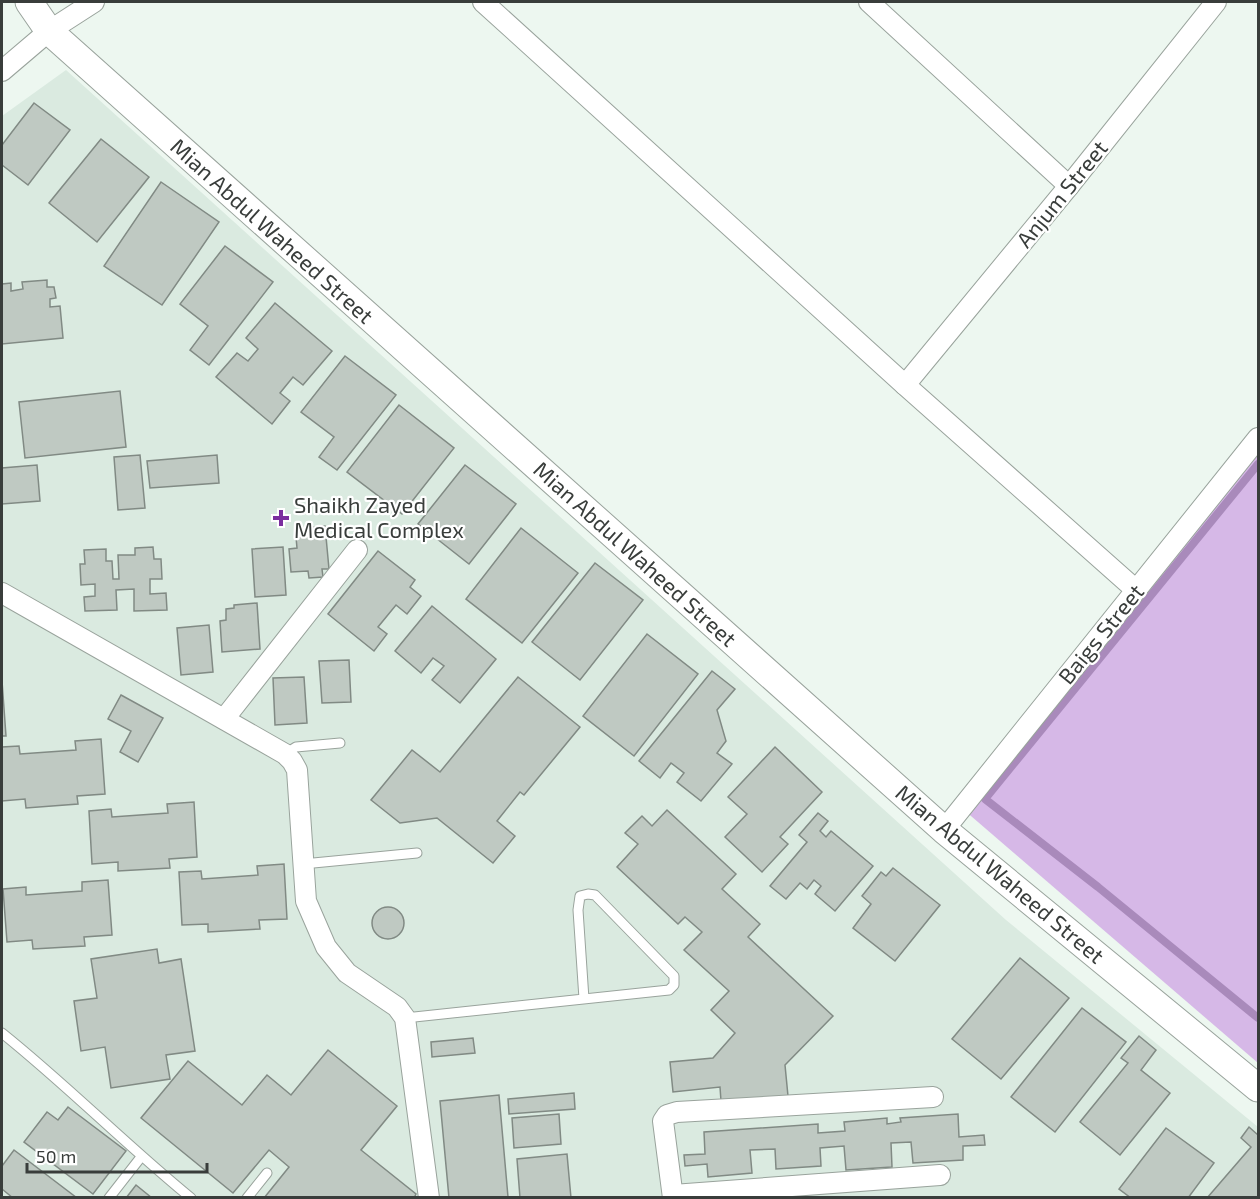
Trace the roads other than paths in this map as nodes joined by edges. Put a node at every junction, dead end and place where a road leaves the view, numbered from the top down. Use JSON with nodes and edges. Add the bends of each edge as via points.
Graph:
{"nodes":[{"id":1,"x":29,"y":2,"type":"edge"},
{"id":2,"x":94,"y":2,"type":"edge"},
{"id":3,"x":483,"y":2,"type":"edge"},
{"id":4,"x":869,"y":2,"type":"edge"},
{"id":5,"x":1216,"y":2,"type":"edge"},
{"id":6,"x":49,"y":31,"type":"junction"},
{"id":7,"x":2,"y":71,"type":"edge"},
{"id":8,"x":1069,"y":186,"type":"junction"},
{"id":9,"x":905,"y":385,"type":"junction"},
{"id":10,"x":1258,"y":438,"type":"edge"},
{"id":11,"x":357,"y":550,"type":"dead end"},
{"id":12,"x":1136,"y":590,"type":"junction"},
{"id":13,"x":2,"y":592,"type":"edge"},
{"id":14,"x":224,"y":719,"type":"junction"},
{"id":15,"x":340,"y":743,"type":"dead end"},
{"id":16,"x":285,"y":754,"type":"junction"},
{"id":17,"x":944,"y":830,"type":"junction"},
{"id":18,"x":417,"y":853,"type":"dead end"},
{"id":19,"x":303,"y":864,"type":"junction"},
{"id":20,"x":584,"y":999,"type":"junction"},
{"id":21,"x":405,"y":1018,"type":"junction"},
{"id":22,"x":2,"y":1033,"type":"edge"},
{"id":23,"x":1258,"y":1088,"type":"edge"},
{"id":24,"x":933,"y":1096,"type":"dead end"},
{"id":25,"x":141,"y":1157,"type":"junction"},
{"id":26,"x":267,"y":1173,"type":"dead end"},
{"id":27,"x":940,"y":1175,"type":"dead end"},
{"id":28,"x":673,"y":1196,"type":"edge"},
{"id":29,"x":109,"y":1197,"type":"edge"},
{"id":30,"x":191,"y":1197,"type":"edge"},
{"id":31,"x":247,"y":1197,"type":"edge"},
{"id":32,"x":429,"y":1197,"type":"edge"}],
"edges":[{"from":1,"to":6,"type":"street","name":"Mian Abdul Waheed Street"},
{"from":2,"to":6,"type":"street"},
{"from":3,"to":9,"type":"street"},
{"from":4,"to":8,"type":"street"},
{"from":5,"to":8,"type":"street","name":"Anjum Street"},
{"from":6,"to":7,"type":"street"},
{"from":6,"to":17,"type":"street","name":"Mian Abdul Waheed Street"},
{"from":8,"to":9,"type":"street","name":"Anjum Street"},
{"from":9,"to":12,"type":"street"},
{"from":10,"to":12,"type":"street","name":"Baigs Street"},
{"from":11,"to":14,"type":"street"},
{"from":12,"to":17,"type":"street","name":"Baigs Street"},
{"from":13,"to":14,"type":"street"},
{"from":14,"to":16,"type":"street"},
{"from":15,"to":16,"type":"lane","via":[[296,747]]},
{"from":16,"to":19,"type":"street","via":[[297,770]]},
{"from":17,"to":23,"type":"street","name":"Mian Abdul Waheed Street"},
{"from":18,"to":19,"type":"lane"},
{"from":19,"to":21,"type":"street","via":[[306,901],[326,947],[347,973],[397,1007]]},
{"from":20,"to":20,"type":"lane","via":[[669,990],[674,985],[674,976],[595,896],[588,894],[580,896],[578,910]]},
{"from":20,"to":21,"type":"lane"},
{"from":21,"to":32,"type":"street"},
{"from":22,"to":25,"type":"lane"},
{"from":24,"to":28,"type":"street","via":[[668,1115],[663,1121]]},
{"from":25,"to":29,"type":"lane"},
{"from":25,"to":30,"type":"lane"},
{"from":26,"to":31,"type":"lane"},
{"from":27,"to":28,"type":"street"}]}
